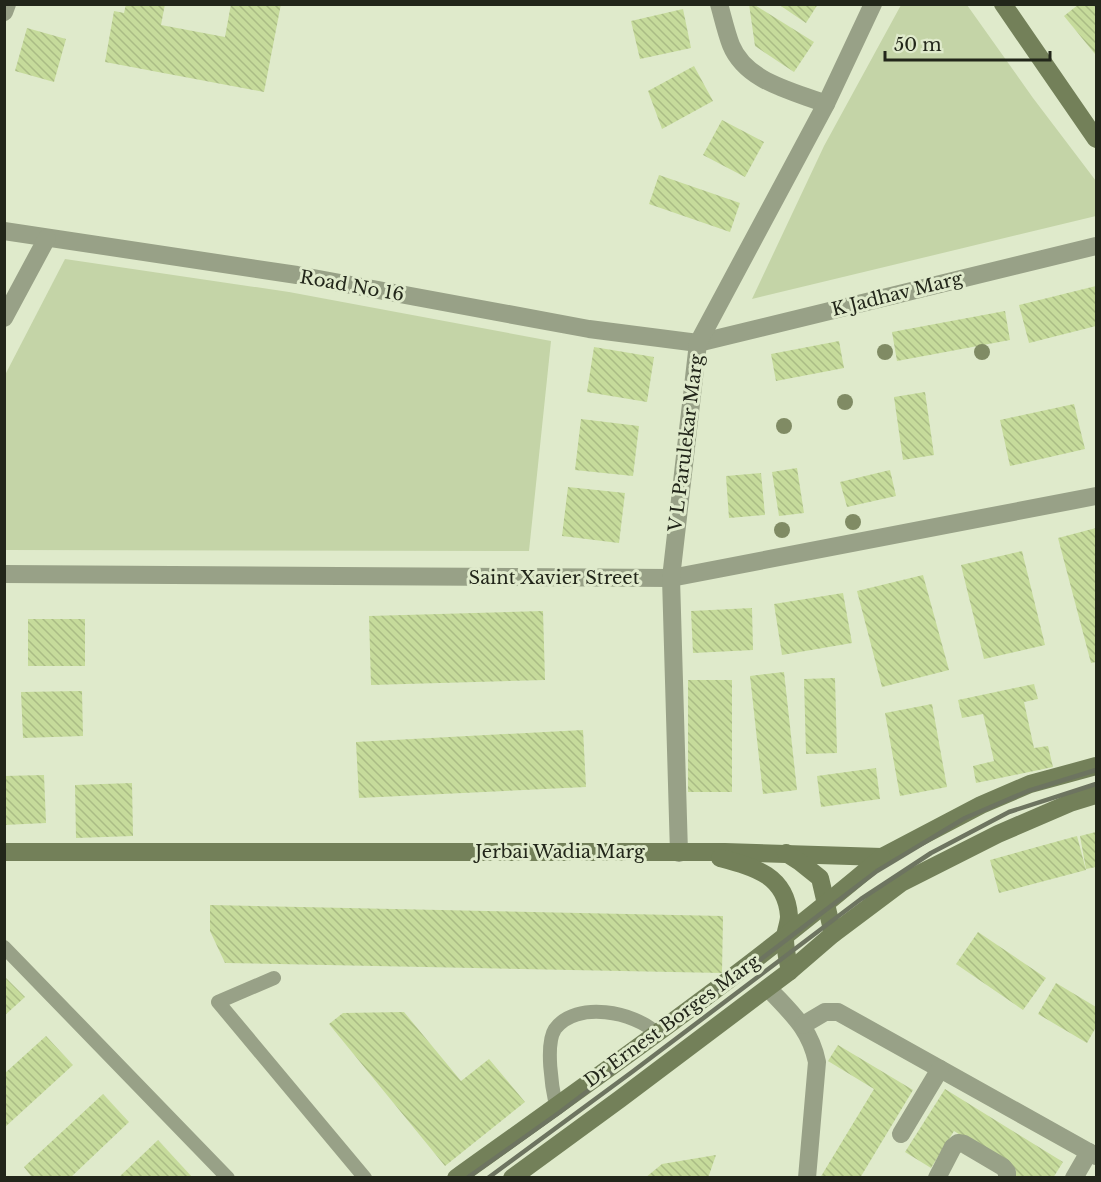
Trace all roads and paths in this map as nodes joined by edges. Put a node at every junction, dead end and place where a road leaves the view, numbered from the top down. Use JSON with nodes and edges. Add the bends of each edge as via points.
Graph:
{"nodes":[{"id":1,"x":7,"y":4,"type":"edge"},
{"id":2,"x":719,"y":4,"type":"edge"},
{"id":3,"x":873,"y":4,"type":"edge"},
{"id":4,"x":1007,"y":6,"type":"edge"},
{"id":5,"x":4,"y":12,"type":"edge"},
{"id":6,"x":826,"y":104,"type":"junction"},
{"id":7,"x":1096,"y":139,"type":"edge"},
{"id":8,"x":4,"y":231,"type":"edge"},
{"id":9,"x":47,"y":238,"type":"junction"},
{"id":10,"x":1096,"y":246,"type":"edge"},
{"id":11,"x":4,"y":318,"type":"edge"},
{"id":12,"x":698,"y":343,"type":"junction"},
{"id":13,"x":1096,"y":496,"type":"edge"},
{"id":14,"x":4,"y":574,"type":"edge"},
{"id":15,"x":671,"y":578,"type":"junction"},
{"id":16,"x":1096,"y":766,"type":"edge"},
{"id":17,"x":1096,"y":795,"type":"edge"},
{"id":18,"x":4,"y":852,"type":"edge"},
{"id":19,"x":679,"y":852,"type":"junction"},
{"id":20,"x":698,"y":852,"type":"junction"},
{"id":21,"x":784,"y":852,"type":"junction"},
{"id":22,"x":882,"y":856,"type":"junction"},
{"id":23,"x":901,"y":883,"type":"junction"},
{"id":24,"x":826,"y":905,"type":"junction"},
{"id":25,"x":833,"y":934,"type":"junction"},
{"id":26,"x":785,"y":937,"type":"junction"},
{"id":27,"x":4,"y":947,"type":"edge"},
{"id":28,"x":790,"y":971,"type":"junction"},
{"id":29,"x":274,"y":978,"type":"dead end"},
{"id":30,"x":768,"y":988,"type":"junction"},
{"id":31,"x":803,"y":1025,"type":"junction"},
{"id":32,"x":656,"y":1033,"type":"junction"},
{"id":33,"x":940,"y":1069,"type":"junction"},
{"id":34,"x":556,"y":1106,"type":"junction"},
{"id":35,"x":901,"y":1134,"type":"dead end"},
{"id":36,"x":1093,"y":1154,"type":"edge"},
{"id":37,"x":460,"y":1176,"type":"edge"},
{"id":38,"x":228,"y":1178,"type":"edge"},
{"id":39,"x":365,"y":1178,"type":"edge"},
{"id":40,"x":512,"y":1178,"type":"edge"},
{"id":41,"x":807,"y":1178,"type":"edge"},
{"id":42,"x":937,"y":1178,"type":"edge"},
{"id":43,"x":1006,"y":1178,"type":"edge"},
{"id":44,"x":1074,"y":1178,"type":"edge"}],
"edges":[{"from":1,"to":5,"type":"street"},
{"from":2,"to":6,"type":"street","via":[[731,46],[743,64],[760,78]]},
{"from":3,"to":6,"type":"street","name":"V L Parulekar Marg"},
{"from":4,"to":7,"type":"main road"},
{"from":6,"to":12,"type":"street","name":"V L Parulekar Marg"},
{"from":8,"to":9,"type":"street","name":"Road No 16"},
{"from":9,"to":11,"type":"street"},
{"from":9,"to":12,"type":"street","name":"Road No 16","via":[[297,275],[589,329]]},
{"from":10,"to":12,"type":"street","name":"K Jadhav Marg"},
{"from":12,"to":15,"type":"street","name":"V L Parulekar Marg"},
{"from":13,"to":15,"type":"street","name":"Saint Xavier Street"},
{"from":14,"to":15,"type":"street","name":"Saint Xavier Street"},
{"from":15,"to":19,"type":"street","name":"V L Parulekar Marg"},
{"from":16,"to":22,"type":"main road","name":"Jerbai Wadia Marg","via":[[1030,784]]},
{"from":17,"to":23,"type":"main road","via":[[998,834]]},
{"from":18,"to":19,"type":"main road","name":"Jerbai Wadia Marg"},
{"from":19,"to":20,"type":"main road","name":"Jerbai Wadia Marg"},
{"from":20,"to":21,"type":"main road","name":"Jerbai Wadia Marg"},
{"from":20,"to":26,"type":"main road","via":[[746,866],[777,882],[789,918]]},
{"from":21,"to":22,"type":"main road","name":"Jerbai Wadia Marg"},
{"from":21,"to":24,"type":"main road","via":[[820,878]]},
{"from":22,"to":23,"type":"main road"},
{"from":22,"to":24,"type":"main road","name":"Dr Ernest Borges Marg"},
{"from":23,"to":25,"type":"main road"},
{"from":24,"to":25,"type":"main road"},
{"from":24,"to":26,"type":"main road","name":"Dr Ernest Borges Marg"},
{"from":25,"to":28,"type":"main road","name":"Dr Ernest Borges Marg"},
{"from":26,"to":28,"type":"main road"},
{"from":26,"to":32,"type":"main road","name":"Dr Ernest Borges Marg"},
{"from":27,"to":38,"type":"lane"},
{"from":28,"to":30,"type":"main road","name":"Dr Ernest Borges Marg"},
{"from":29,"to":39,"type":"lane","via":[[218,1002]]},
{"from":30,"to":31,"type":"street"},
{"from":30,"to":40,"type":"main road","name":"Dr Ernest Borges Marg"},
{"from":31,"to":33,"type":"street","via":[[825,1012],[838,1012]]},
{"from":31,"to":41,"type":"street","via":[[814,1044],[817,1062]]},
{"from":32,"to":34,"type":"main road","name":"Dr Ernest Borges Marg"},
{"from":32,"to":34,"type":"lane","via":[[618,1013],[590,1012],[569,1017],[555,1029],[550,1055]]},
{"from":33,"to":35,"type":"street"},
{"from":33,"to":36,"type":"street"},
{"from":34,"to":37,"type":"main road","name":"Dr Ernest Borges Marg"},
{"from":36,"to":44,"type":"street"},
{"from":42,"to":43,"type":"street","via":[[953,1147],[964,1143],[1003,1167]]}]}
